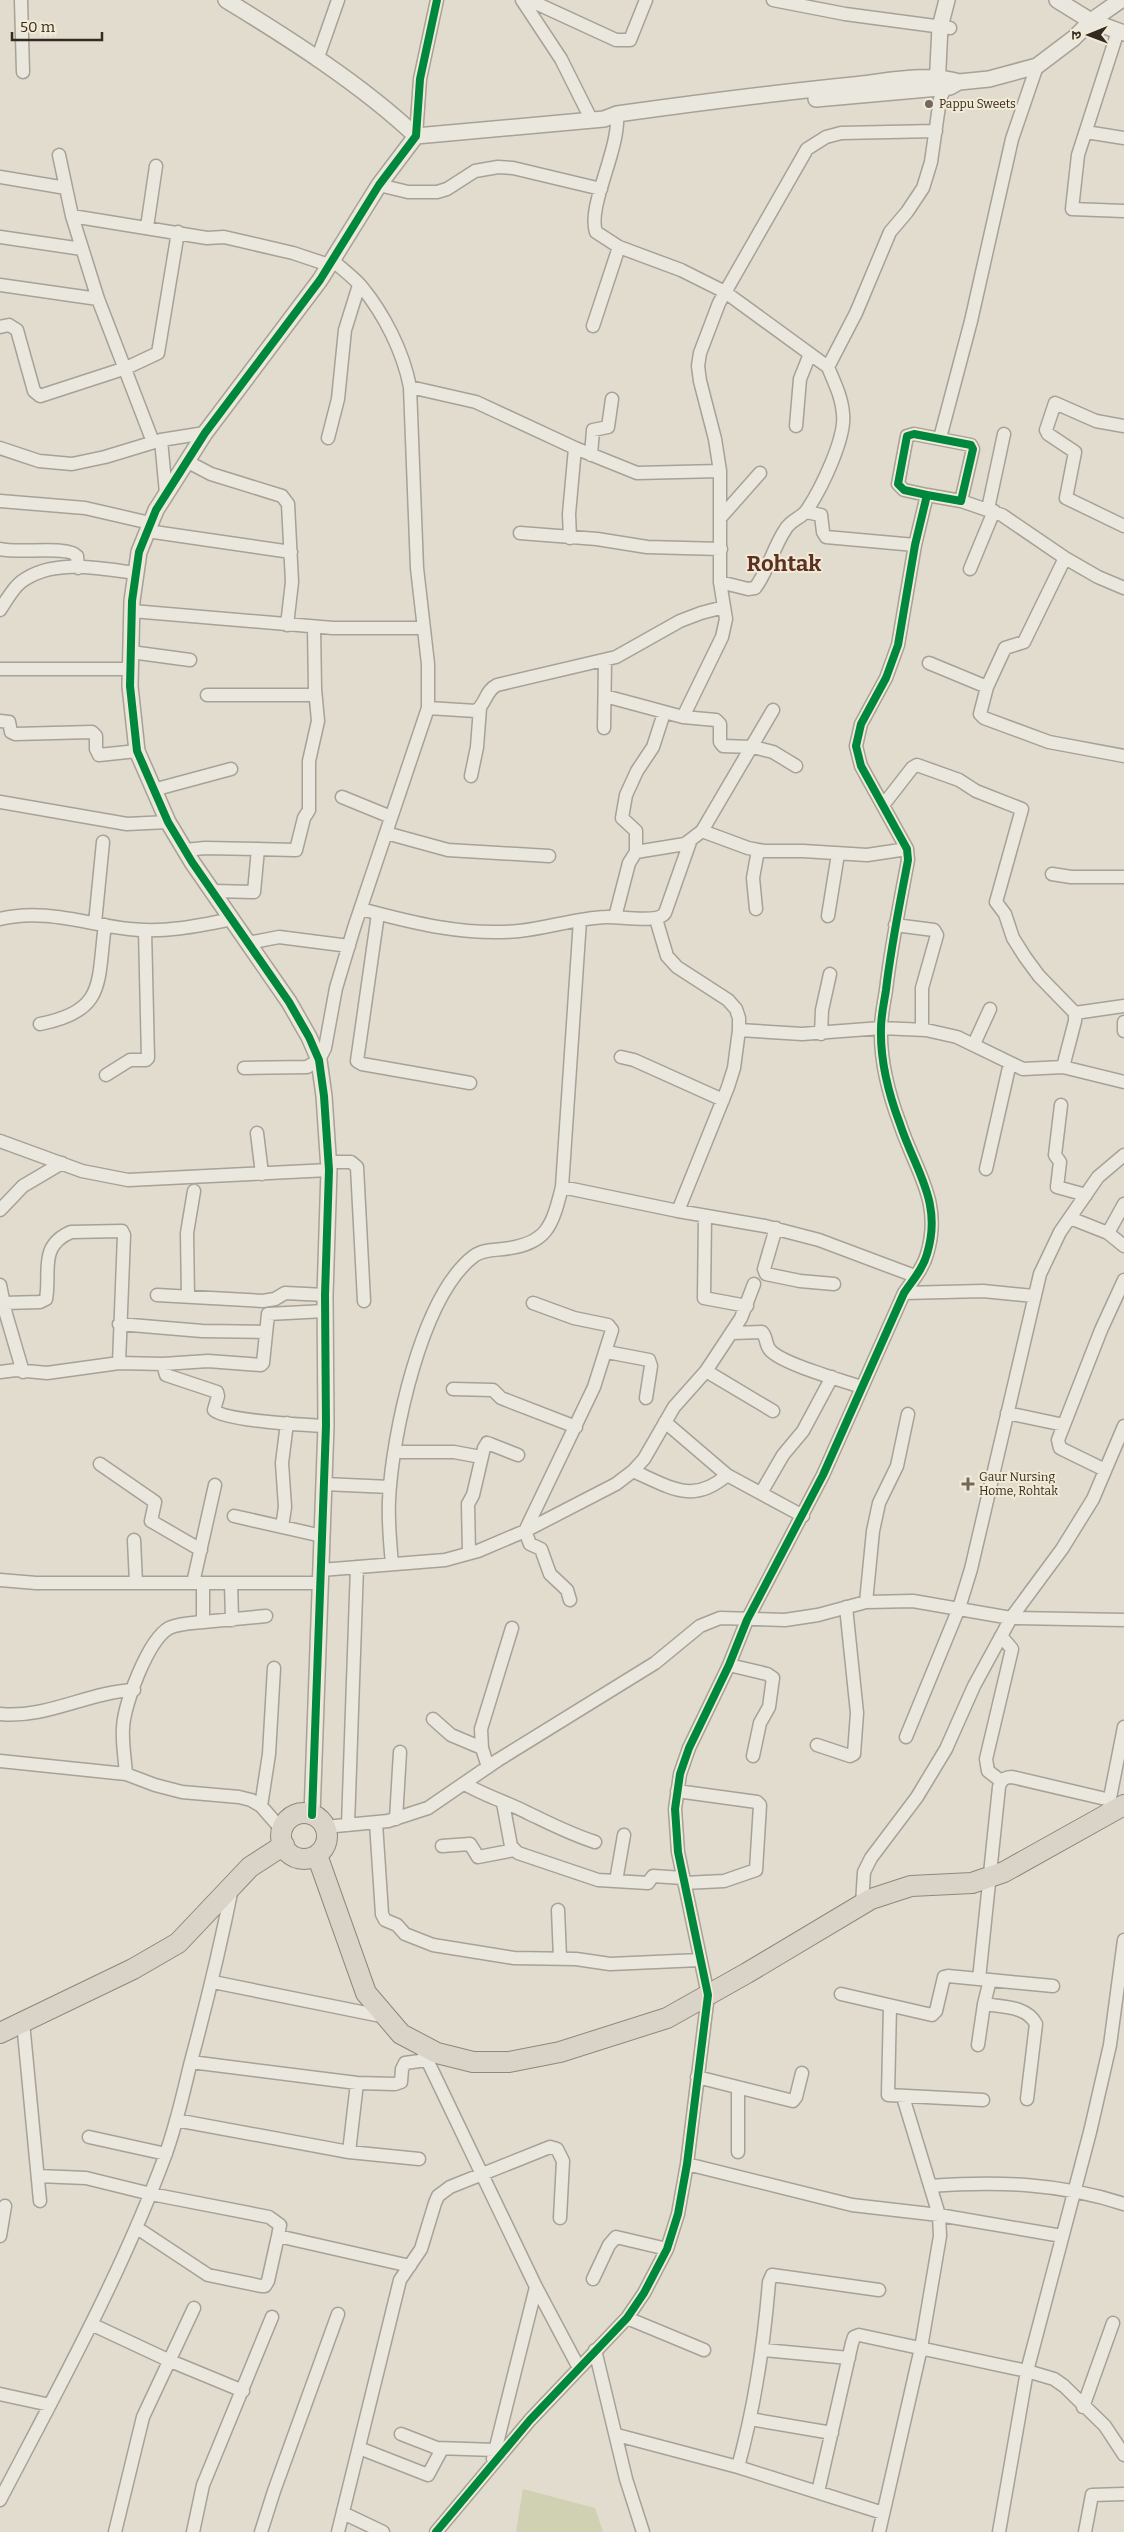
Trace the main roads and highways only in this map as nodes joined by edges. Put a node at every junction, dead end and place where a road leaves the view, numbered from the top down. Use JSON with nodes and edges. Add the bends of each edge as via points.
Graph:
{"nodes":[{"id":1,"x":1114,"y":1807,"type":"edge"},
{"id":2,"x":283,"y":1838,"type":"junction"},
{"id":3,"x":317,"y":1856,"type":"junction"},
{"id":4,"x":0,"y":2033,"type":"edge"}],
"edges":[{"from":1,"to":3,"type":"highway","via":[[1004,1872],[972,1882],[910,1886],[871,1899],[667,2018],[560,2052],[509,2062],[473,2062],[423,2051],[401,2034],[366,1993]]},
{"from":2,"to":3,"type":"highway","via":[[296,1857]]},
{"from":2,"to":3,"type":"highway","via":[[289,1820],[301,1814],[318,1821],[327,1842]]},
{"from":2,"to":4,"type":"highway","via":[[233,1883],[178,1943],[133,1969]]}]}
